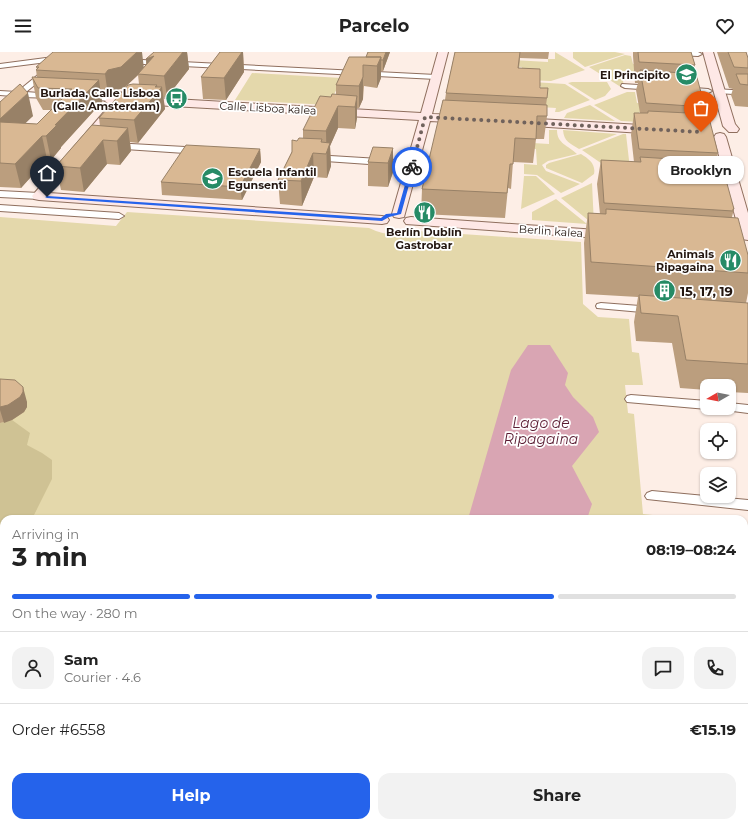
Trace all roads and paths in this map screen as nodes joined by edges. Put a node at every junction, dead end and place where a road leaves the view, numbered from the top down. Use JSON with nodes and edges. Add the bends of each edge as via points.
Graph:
{"nodes":[{"id":1,"x":72,"y":52,"type":"edge"},
{"id":2,"x":174,"y":52,"type":"edge"},
{"id":3,"x":443,"y":52,"type":"edge"},
{"id":4,"x":651,"y":52,"type":"edge"},
{"id":5,"x":701,"y":53,"type":"edge"},
{"id":6,"x":62,"y":58,"type":"junction"},
{"id":7,"x":77,"y":59,"type":"edge"},
{"id":8,"x":115,"y":60,"type":"edge"},
{"id":9,"x":161,"y":62,"type":"junction"},
{"id":10,"x":0,"y":66,"type":"edge"},
{"id":11,"x":147,"y":74,"type":"edge"},
{"id":12,"x":436,"y":77,"type":"junction"},
{"id":13,"x":625,"y":86,"type":"dead end"},
{"id":14,"x":135,"y":87,"type":"edge"},
{"id":15,"x":661,"y":88,"type":"edge"},
{"id":16,"x":676,"y":89,"type":"edge"},
{"id":17,"x":713,"y":91,"type":"junction"},
{"id":18,"x":0,"y":93,"type":"edge"},
{"id":19,"x":748,"y":93,"type":"edge"},
{"id":20,"x":19,"y":94,"type":"junction"},
{"id":21,"x":122,"y":100,"type":"junction"},
{"id":22,"x":0,"y":111,"type":"edge"},
{"id":23,"x":425,"y":117,"type":"junction"},
{"id":24,"x":479,"y":120,"type":"edge"},
{"id":25,"x":511,"y":121,"type":"edge"},
{"id":26,"x":666,"y":130,"type":"edge"},
{"id":27,"x":715,"y":132,"type":"junction"},
{"id":28,"x":93,"y":145,"type":"junction"},
{"id":29,"x":185,"y":150,"type":"edge"},
{"id":30,"x":302,"y":157,"type":"edge"},
{"id":31,"x":412,"y":164,"type":"junction"},
{"id":32,"x":720,"y":182,"type":"edge"},
{"id":33,"x":734,"y":183,"type":"junction"},
{"id":34,"x":0,"y":194,"type":"edge"},
{"id":35,"x":39,"y":196,"type":"junction"},
{"id":36,"x":0,"y":208,"type":"edge"},
{"id":37,"x":25,"y":210,"type":"junction"},
{"id":38,"x":119,"y":216,"type":"dead end"},
{"id":39,"x":402,"y":223,"type":"junction"},
{"id":40,"x":628,"y":236,"type":"edge"},
{"id":41,"x":743,"y":242,"type":"edge"},
{"id":42,"x":601,"y":306,"type":"dead end"},
{"id":43,"x":662,"y":311,"type":"edge"},
{"id":44,"x":631,"y":399,"type":"dead end"},
{"id":45,"x":700,"y":404,"type":"edge"},
{"id":46,"x":736,"y":408,"type":"edge"},
{"id":47,"x":748,"y":409,"type":"edge"},
{"id":48,"x":652,"y":496,"type":"dead end"},
{"id":49,"x":748,"y":505,"type":"edge"}],
"edges":[{"from":1,"to":6,"type":"street"},
{"from":2,"to":9,"type":"street"},
{"from":3,"to":12,"type":"street"},
{"from":4,"to":5,"type":"street"},
{"from":5,"to":17,"type":"street"},
{"from":6,"to":7,"type":"street"},
{"from":6,"to":10,"type":"street"},
{"from":6,"to":20,"type":"street"},
{"from":8,"to":9,"type":"street"},
{"from":9,"to":11,"type":"street"},
{"from":9,"to":12,"type":"street"},
{"from":12,"to":23,"type":"street"},
{"from":13,"to":15,"type":"street"},
{"from":14,"to":21,"type":"street"},
{"from":16,"to":17,"type":"street"},
{"from":17,"to":19,"type":"street"},
{"from":17,"to":27,"type":"street"},
{"from":17,"to":27,"type":"street","via":[[735,142]]},
{"from":18,"to":20,"type":"street","name":"Calle Lisboa kalea"},
{"from":20,"to":21,"type":"street","name":"Calle Lisboa kalea"},
{"from":20,"to":22,"type":"street"},
{"from":21,"to":23,"type":"street","name":"Calle Lisboa kalea"},
{"from":21,"to":28,"type":"street"},
{"from":23,"to":24,"type":"street","name":"Calle Lisboa kalea"},
{"from":23,"to":31,"type":"street"},
{"from":25,"to":26,"type":"street"},
{"from":27,"to":33,"type":"street"},
{"from":28,"to":29,"type":"street"},
{"from":28,"to":35,"type":"street"},
{"from":30,"to":31,"type":"street"},
{"from":31,"to":39,"type":"street"},
{"from":32,"to":33,"type":"street"},
{"from":33,"to":41,"type":"street","via":[[745,227]]},
{"from":34,"to":35,"type":"street"},
{"from":35,"to":37,"type":"street"},
{"from":35,"to":39,"type":"street","via":[[382,220],[388,215]]},
{"from":36,"to":37,"type":"street"},
{"from":37,"to":38,"type":"street"},
{"from":39,"to":40,"type":"street","name":"Berlin kalea"},
{"from":42,"to":43,"type":"street"},
{"from":44,"to":45,"type":"street"},
{"from":46,"to":47,"type":"street"},
{"from":48,"to":49,"type":"street"}]}
